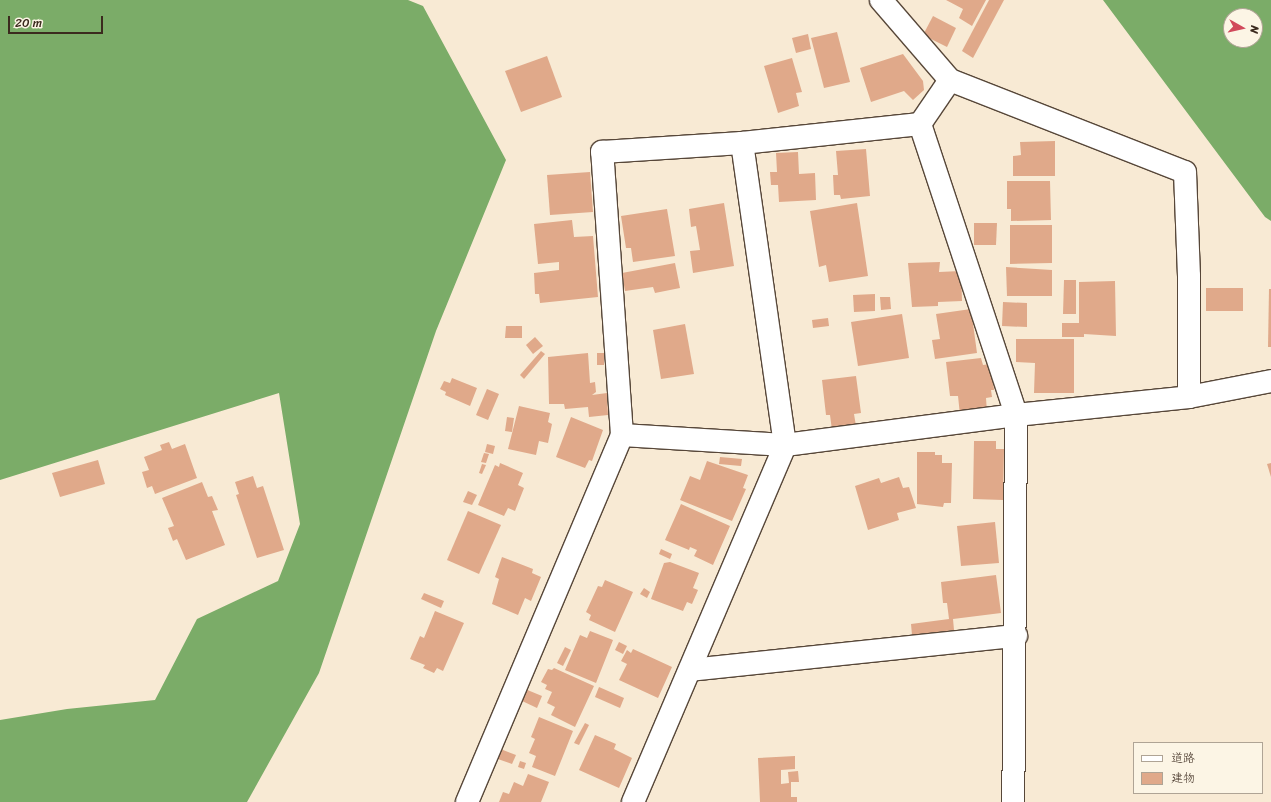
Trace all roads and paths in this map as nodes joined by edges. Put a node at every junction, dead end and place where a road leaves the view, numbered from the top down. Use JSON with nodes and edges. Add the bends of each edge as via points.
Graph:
{"nodes":[{"id":1,"x":881,"y":0,"type":"edge"},
{"id":2,"x":950,"y":80,"type":"junction"},
{"id":3,"x":920,"y":124,"type":"junction"},
{"id":4,"x":742,"y":143,"type":"junction"},
{"id":5,"x":1271,"y":381,"type":"edge"},
{"id":6,"x":1189,"y":397,"type":"junction"},
{"id":7,"x":1016,"y":415,"type":"junction"},
{"id":8,"x":622,"y":435,"type":"junction"},
{"id":9,"x":784,"y":444,"type":"junction"},
{"id":10,"x":1016,"y":636,"type":"junction"},
{"id":11,"x":690,"y":670,"type":"junction"},
{"id":12,"x":467,"y":802,"type":"edge"},
{"id":13,"x":633,"y":802,"type":"edge"},
{"id":14,"x":1013,"y":802,"type":"edge"}],
"edges":[{"from":1,"to":2,"type":"street"},
{"from":2,"to":3,"type":"street"},
{"from":2,"to":6,"type":"street","via":[[1185,172],[1189,276]]},
{"from":3,"to":4,"type":"street"},
{"from":3,"to":7,"type":"street"},
{"from":4,"to":8,"type":"street","via":[[602,152]]},
{"from":4,"to":9,"type":"street"},
{"from":5,"to":6,"type":"street"},
{"from":6,"to":7,"type":"street"},
{"from":7,"to":9,"type":"street"},
{"from":7,"to":10,"type":"street"},
{"from":8,"to":9,"type":"street"},
{"from":8,"to":12,"type":"street"},
{"from":9,"to":11,"type":"street"},
{"from":10,"to":11,"type":"street"},
{"from":10,"to":14,"type":"street"},
{"from":11,"to":13,"type":"street"}]}
